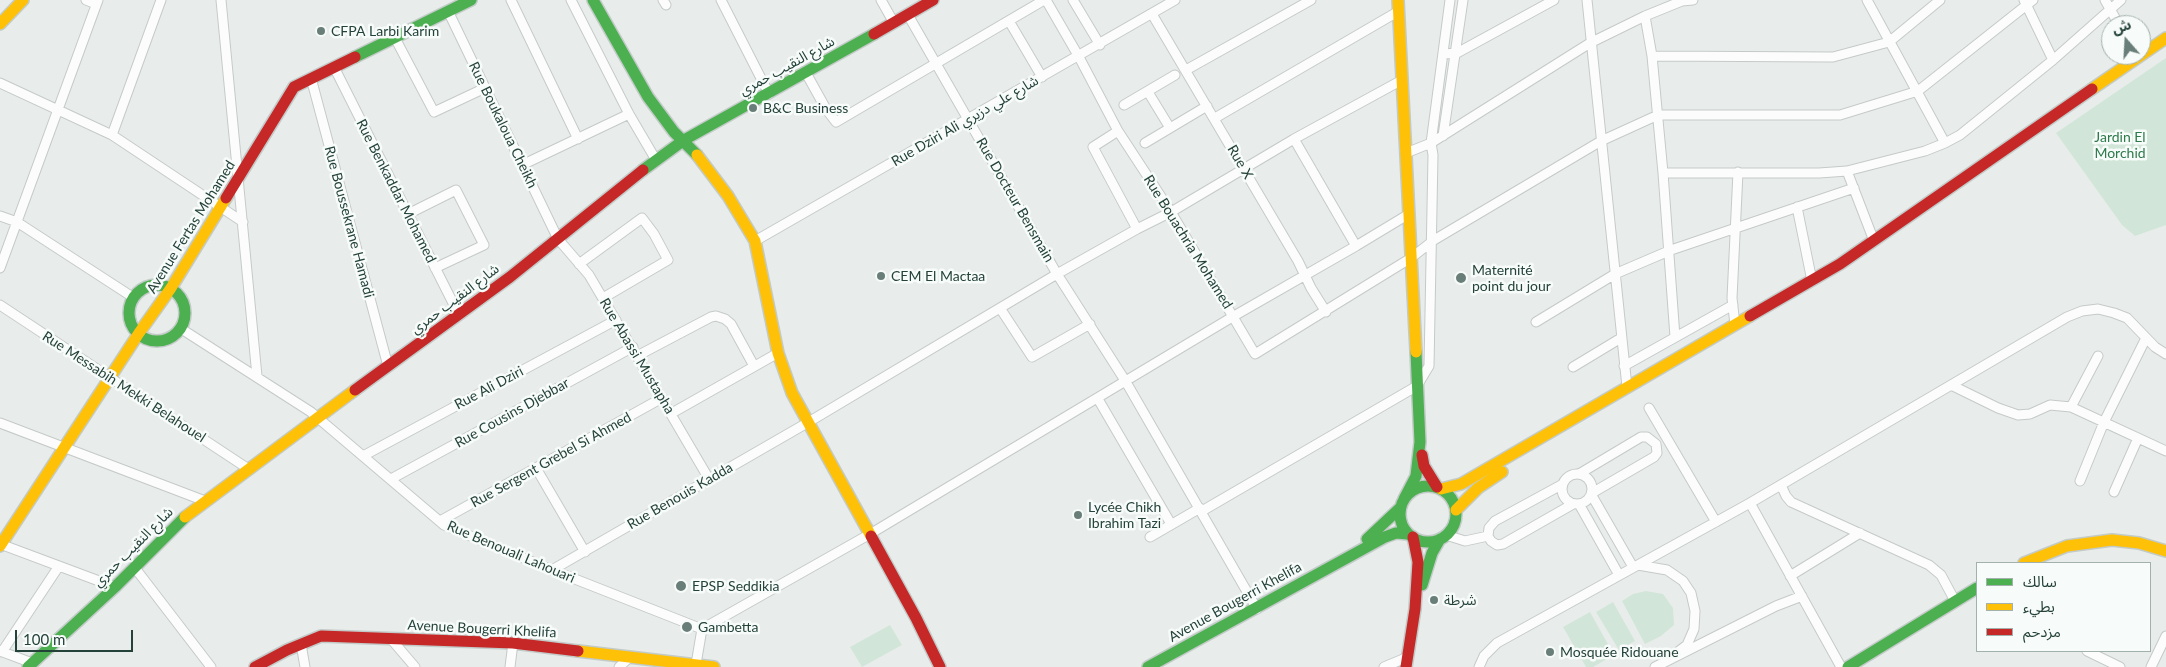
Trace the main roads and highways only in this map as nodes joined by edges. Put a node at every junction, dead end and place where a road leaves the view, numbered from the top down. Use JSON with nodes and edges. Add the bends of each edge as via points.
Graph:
{"nodes":[{"id":1,"x":23,"y":0,"type":"edge"},
{"id":2,"x":471,"y":0,"type":"edge"},
{"id":3,"x":592,"y":0,"type":"edge"},
{"id":4,"x":933,"y":0,"type":"edge"},
{"id":5,"x":1399,"y":6,"type":"edge"},
{"id":6,"x":0,"y":24,"type":"edge"},
{"id":7,"x":2166,"y":38,"type":"edge"},
{"id":8,"x":2166,"y":46,"type":"edge"},
{"id":9,"x":2151,"y":47,"type":"edge"},
{"id":10,"x":2124,"y":65,"type":"edge"},
{"id":11,"x":684,"y":140,"type":"junction"},
{"id":12,"x":171,"y":288,"type":"junction"},
{"id":13,"x":139,"y":334,"type":"junction"},
{"id":14,"x":1420,"y":442,"type":"junction"},
{"id":15,"x":1439,"y":488,"type":"junction"},
{"id":16,"x":1402,"y":503,"type":"junction"},
{"id":17,"x":1456,"y":510,"type":"junction"},
{"id":18,"x":1410,"y":536,"type":"junction"},
{"id":19,"x":1443,"y":537,"type":"junction"},
{"id":20,"x":0,"y":545,"type":"edge"},
{"id":21,"x":2166,"y":551,"type":"edge"},
{"id":22,"x":1336,"y":562,"type":"junction"},
{"id":23,"x":2027,"y":562,"type":"edge"},
{"id":24,"x":1976,"y":589,"type":"edge"},
{"id":25,"x":1415,"y":609,"type":"junction"},
{"id":26,"x":627,"y":657,"type":"junction"},
{"id":27,"x":1407,"y":662,"type":"edge"},
{"id":28,"x":35,"y":664,"type":"edge"},
{"id":29,"x":1160,"y":664,"type":"edge"},
{"id":30,"x":255,"y":667,"type":"edge"},
{"id":31,"x":646,"y":667,"type":"edge"},
{"id":32,"x":714,"y":667,"type":"edge"},
{"id":33,"x":940,"y":667,"type":"edge"},
{"id":34,"x":1148,"y":667,"type":"edge"},
{"id":35,"x":1848,"y":667,"type":"edge"}],
"edges":[{"from":1,"to":6,"type":"main road"},
{"from":2,"to":12,"type":"main road","name":"Avenue Fertas Mohamed","via":[[294,87]]},
{"from":3,"to":11,"type":"main road","via":[[648,97],[674,132]]},
{"from":4,"to":11,"type":"main road","name":"شارع النقيب حمري"},
{"from":5,"to":14,"type":"main road"},
{"from":7,"to":9,"type":"main road"},
{"from":8,"to":17,"type":"main road","via":[[1858,262],[1498,475],[1468,496]]},
{"from":10,"to":15,"type":"main road","via":[[1812,281],[1461,484]]},
{"from":11,"to":28,"type":"main road","name":"شارع النقيب حمري","via":[[458,315],[190,512]]},
{"from":11,"to":33,"type":"main road","via":[[728,196],[755,241],[778,353],[792,393]]},
{"from":12,"to":13,"type":"main road","name":"Avenue Fertas Mohamed"},
{"from":12,"to":13,"type":"main road","via":[[147,287],[134,298],[129,312]]},
{"from":12,"to":13,"type":"main road","via":[[183,302],[185,311],[180,328],[165,339],[156,340]]},
{"from":13,"to":20,"type":"main road","name":"Avenue Fertas Mohamed"},
{"from":14,"to":15,"type":"main road","via":[[1424,466]]},
{"from":14,"to":16,"type":"main road","via":[[1416,476]]},
{"from":15,"to":16,"type":"main road","via":[[1429,485],[1415,489]]},
{"from":15,"to":17,"type":"main road","via":[[1450,496]]},
{"from":16,"to":18,"type":"main road","via":[[1401,521]]},
{"from":16,"to":22,"type":"main road","name":"Avenue Bougerri Khelifa","via":[[1379,531]]},
{"from":17,"to":19,"type":"main road","via":[[1454,524]]},
{"from":18,"to":19,"type":"main road","via":[[1429,542]]},
{"from":18,"to":22,"type":"main road","name":"Avenue Bougerri Khelifa","via":[[1391,534]]},
{"from":18,"to":25,"type":"main road","via":[[1418,562]]},
{"from":19,"to":25,"type":"main road","via":[[1429,560]]},
{"from":21,"to":23,"type":"main road","via":[[2112,540],[2067,546]]},
{"from":22,"to":29,"type":"main road","name":"Avenue Bougerri Khelifa"},
{"from":24,"to":35,"type":"main road"},
{"from":25,"to":27,"type":"main road"},
{"from":26,"to":30,"type":"main road","name":"Avenue Bougerri Khelifa","via":[[513,643],[321,636]]},
{"from":26,"to":31,"type":"main road"},
{"from":26,"to":32,"type":"main road","name":"Avenue Bougerri Khelifa"},
{"from":29,"to":34,"type":"main road","name":"Avenue Bougerri Khelifa"}]}
